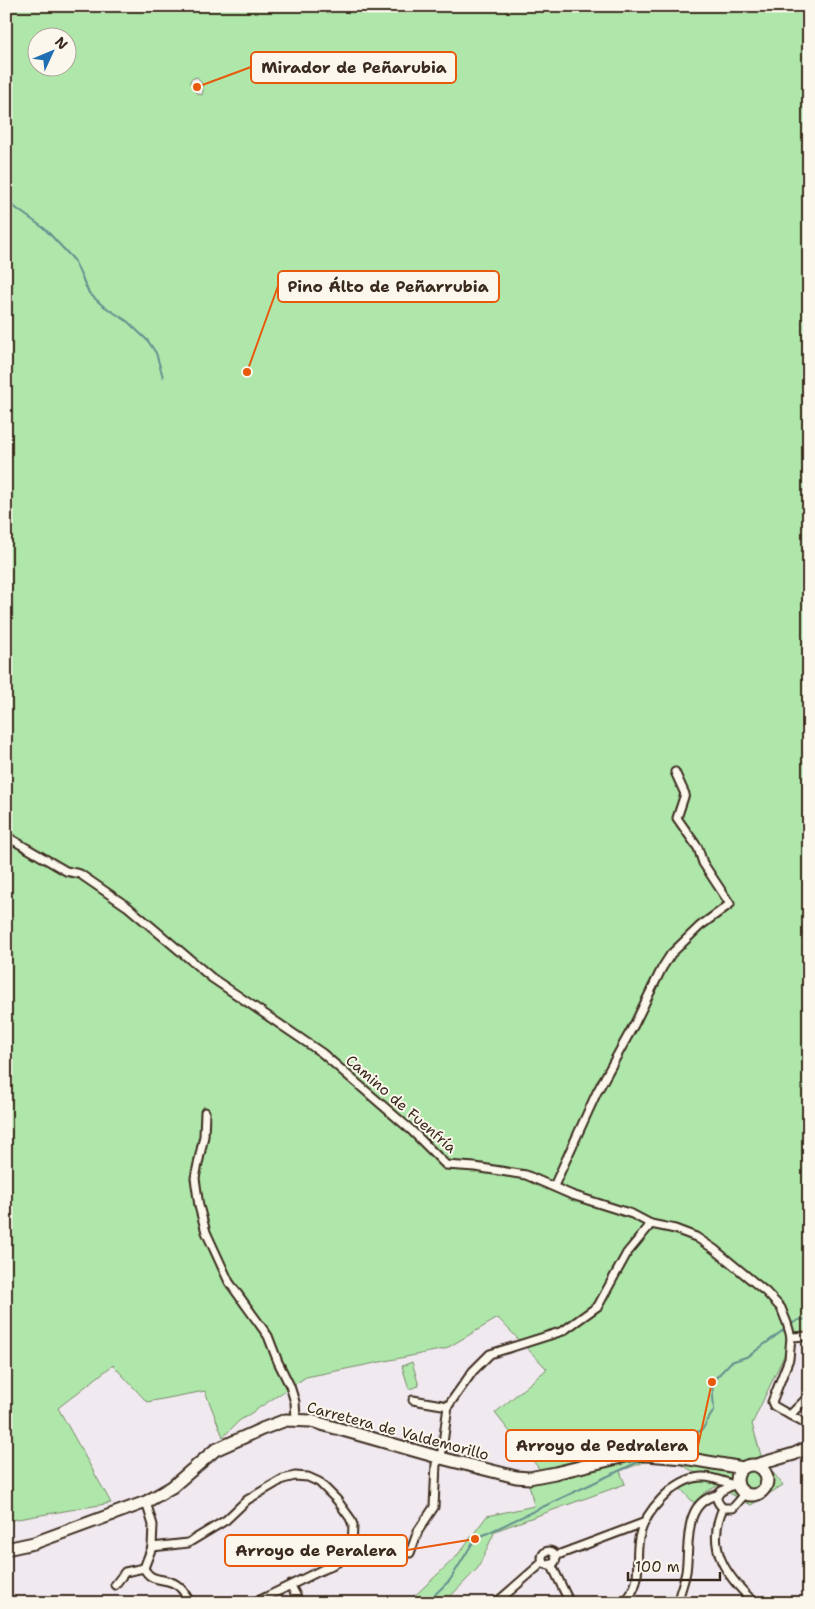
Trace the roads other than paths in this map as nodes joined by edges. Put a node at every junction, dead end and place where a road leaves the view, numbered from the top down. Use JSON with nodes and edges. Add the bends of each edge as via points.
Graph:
{"nodes":[{"id":1,"x":675,"y":772,"type":"dead end"},
{"id":2,"x":6,"y":836,"type":"edge"},
{"id":3,"x":205,"y":1112,"type":"dead end"},
{"id":4,"x":554,"y":1186,"type":"junction"},
{"id":5,"x":651,"y":1224,"type":"junction"},
{"id":6,"x":789,"y":1330,"type":"junction"},
{"id":7,"x":809,"y":1336,"type":"edge"},
{"id":8,"x":809,"y":1396,"type":"edge"},
{"id":9,"x":413,"y":1400,"type":"dead end"},
{"id":10,"x":448,"y":1406,"type":"junction"},
{"id":11,"x":790,"y":1415,"type":"junction"},
{"id":12,"x":296,"y":1419,"type":"junction"},
{"id":13,"x":809,"y":1426,"type":"edge"},
{"id":14,"x":809,"y":1447,"type":"edge"},
{"id":15,"x":794,"y":1454,"type":"junction"},
{"id":16,"x":440,"y":1458,"type":"junction"},
{"id":17,"x":756,"y":1465,"type":"junction"},
{"id":18,"x":738,"y":1478,"type":"junction"},
{"id":19,"x":767,"y":1479,"type":"junction"},
{"id":20,"x":718,"y":1480,"type":"junction"},
{"id":21,"x":719,"y":1493,"type":"junction"},
{"id":22,"x":746,"y":1493,"type":"junction"},
{"id":23,"x":146,"y":1502,"type":"junction"},
{"id":24,"x":723,"y":1508,"type":"junction"},
{"id":25,"x":643,"y":1523,"type":"junction"},
{"id":26,"x":626,"y":1530,"type":"junction"},
{"id":27,"x":639,"y":1540,"type":"junction"},
{"id":28,"x":152,"y":1547,"type":"junction"},
{"id":29,"x":6,"y":1548,"type":"edge"},
{"id":30,"x":410,"y":1553,"type":"dead end"},
{"id":31,"x":555,"y":1556,"type":"junction"},
{"id":32,"x":543,"y":1562,"type":"junction"},
{"id":33,"x":551,"y":1564,"type":"junction"},
{"id":34,"x":144,"y":1568,"type":"junction"},
{"id":35,"x":115,"y":1586,"type":"dead end"},
{"id":36,"x":291,"y":1586,"type":"junction"},
{"id":37,"x":190,"y":1603,"type":"edge"},
{"id":38,"x":254,"y":1603,"type":"edge"},
{"id":39,"x":300,"y":1603,"type":"edge"},
{"id":40,"x":496,"y":1603,"type":"edge"},
{"id":41,"x":570,"y":1603,"type":"edge"},
{"id":42,"x":624,"y":1603,"type":"edge"},
{"id":43,"x":677,"y":1603,"type":"edge"},
{"id":44,"x":755,"y":1603,"type":"edge"}],
"edges":[{"from":1,"to":4,"type":"street","via":[[685,794],[678,818],[730,904],[700,926],[671,954],[662,968],[597,1092]]},
{"from":2,"to":4,"type":"street","name":"Camino de Fuenfría","via":[[66,871],[80,874],[128,908],[212,978],[322,1054],[411,1130],[446,1165],[526,1175]]},
{"from":3,"to":12,"type":"street","via":[[204,1136],[195,1178],[206,1232],[229,1282],[268,1336],[290,1386]]},
{"from":4,"to":5,"type":"street","name":"Camino de Fuenfría"},
{"from":5,"to":6,"type":"street","name":"Camino de Fuenfría","via":[[696,1237],[714,1249],[766,1292],[780,1308]]},
{"from":5,"to":10,"type":"street","via":[[627,1253],[598,1306],[563,1331],[490,1354],[473,1371]]},
{"from":6,"to":7,"type":"street"},
{"from":6,"to":11,"type":"street","via":[[789,1358],[772,1402]]},
{"from":8,"to":11,"type":"street"},
{"from":9,"to":10,"type":"street"},
{"from":10,"to":16,"type":"street"},
{"from":11,"to":13,"type":"street"},
{"from":12,"to":16,"type":"main road","name":"Carretera de Valdemorillo"},
{"from":12,"to":23,"type":"main road","name":"Carretera de Valdemorillo","via":[[274,1424],[216,1450],[172,1487]]},
{"from":14,"to":15,"type":"main road"},
{"from":15,"to":17,"type":"main road"},
{"from":15,"to":19,"type":"main road","via":[[774,1469]]},
{"from":16,"to":18,"type":"main road","name":"Carretera de Valdemorillo","via":[[499,1474],[529,1478],[634,1454],[719,1464]]},
{"from":16,"to":30,"type":"street","via":[[436,1464],[434,1507],[418,1531]]},
{"from":17,"to":18,"type":"main road"},
{"from":17,"to":19,"type":"main road","via":[[764,1470]]},
{"from":18,"to":20,"type":"street"},
{"from":18,"to":21,"type":"street"},
{"from":18,"to":22,"type":"main road"},
{"from":19,"to":22,"type":"main road","via":[[759,1493]]},
{"from":20,"to":21,"type":"street","via":[[722,1485]]},
{"from":20,"to":25,"type":"street","via":[[701,1477],[676,1487]]},
{"from":21,"to":24,"type":"street","via":[[718,1503]]},
{"from":21,"to":43,"type":"street","via":[[707,1497],[690,1522],[686,1574]]},
{"from":22,"to":24,"type":"street","via":[[733,1508]]},
{"from":23,"to":28,"type":"street","via":[[153,1525]]},
{"from":23,"to":29,"type":"main road","name":"Carretera de Valdemorillo","via":[[34,1543]]},
{"from":24,"to":44,"type":"street","via":[[716,1524],[718,1550],[736,1585]]},
{"from":25,"to":26,"type":"street"},
{"from":25,"to":27,"type":"street"},
{"from":26,"to":27,"type":"street"},
{"from":26,"to":31,"type":"street"},
{"from":27,"to":42,"type":"street","via":[[638,1581]]},
{"from":28,"to":34,"type":"street"},
{"from":28,"to":36,"type":"street","via":[[188,1543],[226,1520],[247,1500],[283,1479],[308,1477],[319,1482],[350,1518],[352,1546],[338,1562]]},
{"from":31,"to":32,"type":"street","via":[[545,1552]]},
{"from":31,"to":33,"type":"street"},
{"from":32,"to":33,"type":"street"},
{"from":32,"to":40,"type":"street"},
{"from":33,"to":41,"type":"street"},
{"from":34,"to":35,"type":"street","via":[[125,1572]]},
{"from":34,"to":37,"type":"street","via":[[155,1579],[178,1586]]},
{"from":36,"to":38,"type":"street"},
{"from":36,"to":39,"type":"street"}]}
